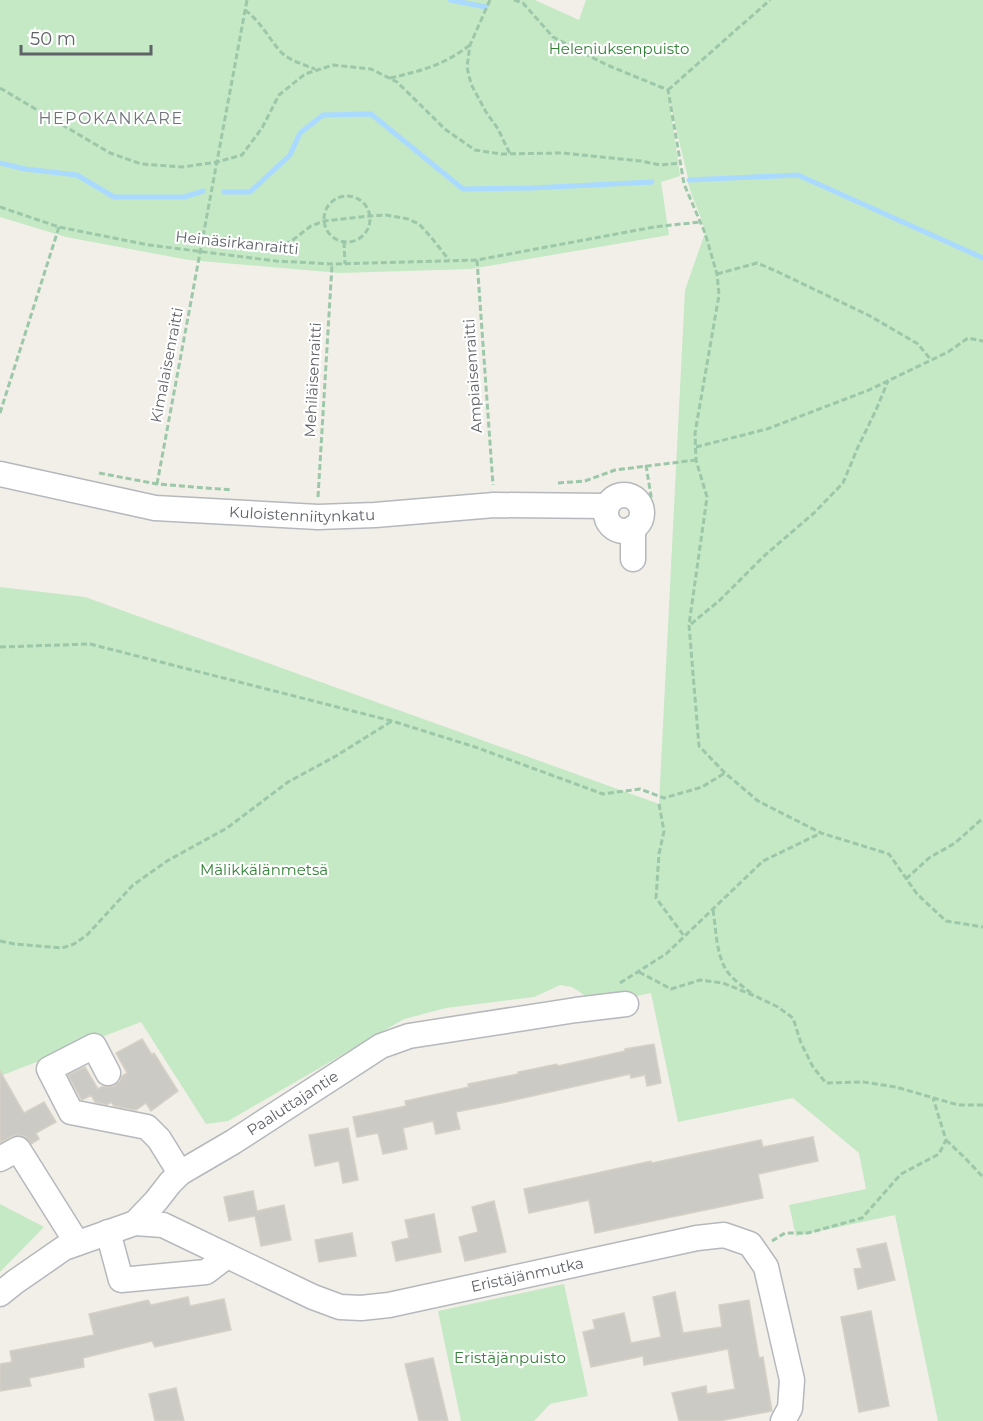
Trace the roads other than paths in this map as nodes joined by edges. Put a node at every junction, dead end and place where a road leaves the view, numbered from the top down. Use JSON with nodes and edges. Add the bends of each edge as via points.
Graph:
{"nodes":[{"id":1,"x":0,"y":474,"type":"edge"},
{"id":2,"x":633,"y":559,"type":"dead end"},
{"id":3,"x":619,"y":996,"type":"road end"},
{"id":4,"x":108,"y":1073,"type":"dead end"},
{"id":5,"x":0,"y":1160,"type":"edge"},
{"id":6,"x":180,"y":1173,"type":"junction"},
{"id":7,"x":135,"y":1222,"type":"junction"},
{"id":8,"x":108,"y":1232,"type":"junction"},
{"id":9,"x":76,"y":1243,"type":"junction"},
{"id":10,"x":227,"y":1256,"type":"junction"},
{"id":11,"x":1,"y":1291,"type":"edge"},
{"id":12,"x":783,"y":1421,"type":"edge"}],
"edges":[{"from":1,"to":2,"type":"street","name":"Kuloistenniitynkatu","via":[[155,508],[318,517],[494,505],[607,506],[617,496],[629,495],[642,514],[633,528]]},
{"from":3,"to":6,"type":"street","name":"Paaluttajantie","via":[[409,1036],[381,1046]]},
{"from":4,"to":6,"type":"street","via":[[94,1046],[49,1069],[71,1112],[147,1127]]},
{"from":5,"to":9,"type":"street","via":[[18,1149]]},
{"from":6,"to":7,"type":"street","name":"Paaluttajantie"},
{"from":7,"to":8,"type":"street","name":"Paaluttajantie"},
{"from":7,"to":10,"type":"street","name":"Eristäjänmutka","via":[[163,1225]]},
{"from":8,"to":9,"type":"street","name":"Paaluttajantie"},
{"from":8,"to":10,"type":"street","via":[[121,1280],[206,1272]]},
{"from":9,"to":11,"type":"street","name":"Paaluttajantie"},
{"from":10,"to":12,"type":"street","name":"Eristäjänmutka","via":[[313,1297],[340,1307],[361,1308],[724,1234],[750,1244],[766,1267],[792,1380],[790,1408]]}]}
